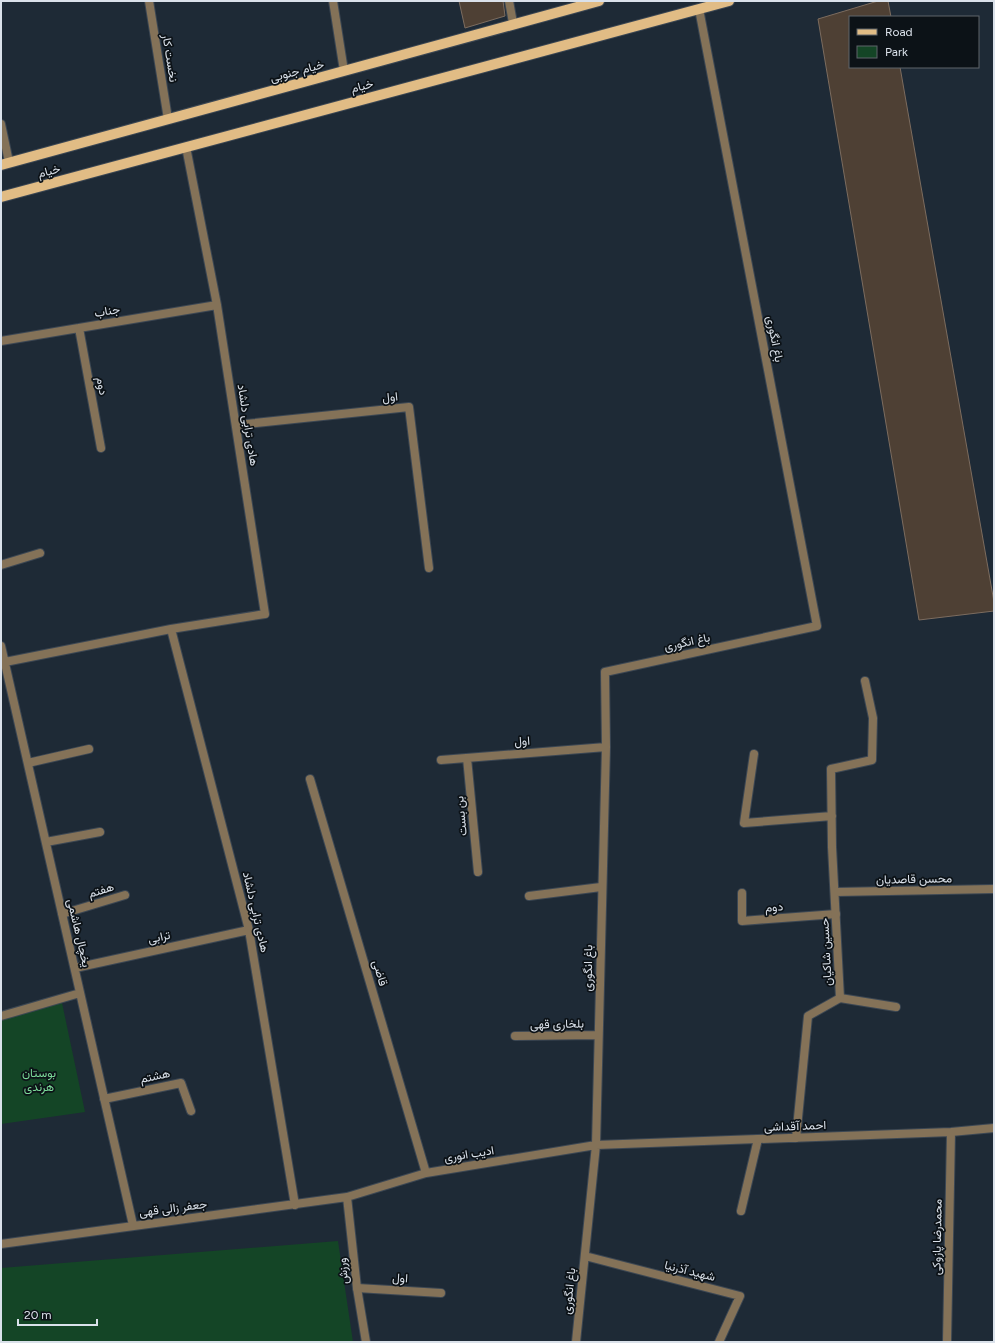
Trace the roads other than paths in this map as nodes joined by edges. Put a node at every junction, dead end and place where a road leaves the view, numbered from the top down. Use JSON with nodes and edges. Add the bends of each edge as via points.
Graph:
{"nodes":[{"id":1,"x":149,"y":1,"type":"edge"},
{"id":2,"x":333,"y":1,"type":"edge"},
{"id":3,"x":509,"y":1,"type":"edge"},
{"id":4,"x":599,"y":1,"type":"edge"},
{"id":5,"x":730,"y":1,"type":"edge"},
{"id":6,"x":699,"y":9,"type":"junction"},
{"id":7,"x":513,"y":23,"type":"junction"},
{"id":8,"x":344,"y":71,"type":"junction"},
{"id":9,"x":168,"y":119,"type":"junction"},
{"id":10,"x":1,"y":124,"type":"edge"},
{"id":11,"x":186,"y":147,"type":"junction"},
{"id":12,"x":5,"y":163,"type":"edge"},
{"id":13,"x":1,"y":197,"type":"edge"},
{"id":14,"x":217,"y":305,"type":"junction"},
{"id":15,"x":79,"y":328,"type":"junction"},
{"id":16,"x":1,"y":341,"type":"edge"},
{"id":17,"x":236,"y":425,"type":"junction"},
{"id":18,"x":101,"y":448,"type":"dead end"},
{"id":19,"x":40,"y":553,"type":"dead end"},
{"id":20,"x":1,"y":565,"type":"edge"},
{"id":21,"x":429,"y":568,"type":"dead end"},
{"id":22,"x":171,"y":629,"type":"junction"},
{"id":23,"x":1,"y":646,"type":"edge"},
{"id":24,"x":5,"y":662,"type":"junction"},
{"id":25,"x":865,"y":681,"type":"dead end"},
{"id":26,"x":606,"y":747,"type":"junction"},
{"id":27,"x":89,"y":749,"type":"dead end"},
{"id":28,"x":754,"y":754,"type":"dead end"},
{"id":29,"x":468,"y":758,"type":"junction"},
{"id":30,"x":441,"y":760,"type":"dead end"},
{"id":31,"x":28,"y":763,"type":"junction"},
{"id":32,"x":310,"y":779,"type":"dead end"},
{"id":33,"x":832,"y":816,"type":"junction"},
{"id":34,"x":100,"y":832,"type":"dead end"},
{"id":35,"x":46,"y":842,"type":"junction"},
{"id":36,"x":478,"y":872,"type":"dead end"},
{"id":37,"x":601,"y":887,"type":"junction"},
{"id":38,"x":994,"y":889,"type":"edge"},
{"id":39,"x":835,"y":892,"type":"junction"},
{"id":40,"x":742,"y":893,"type":"dead end"},
{"id":41,"x":124,"y":895,"type":"dead end"},
{"id":42,"x":529,"y":896,"type":"dead end"},
{"id":43,"x":62,"y":914,"type":"junction"},
{"id":44,"x":836,"y":914,"type":"junction"},
{"id":45,"x":249,"y":930,"type":"junction"},
{"id":46,"x":75,"y":968,"type":"junction"},
{"id":47,"x":80,"y":993,"type":"junction"},
{"id":48,"x":840,"y":998,"type":"junction"},
{"id":49,"x":896,"y":1007,"type":"dead end"},
{"id":50,"x":1,"y":1016,"type":"edge"},
{"id":51,"x":598,"y":1035,"type":"junction"},
{"id":52,"x":515,"y":1036,"type":"dead end"},
{"id":53,"x":104,"y":1099,"type":"junction"},
{"id":54,"x":191,"y":1111,"type":"dead end"},
{"id":55,"x":994,"y":1128,"type":"edge"},
{"id":56,"x":951,"y":1132,"type":"junction"},
{"id":57,"x":796,"y":1138,"type":"junction"},
{"id":58,"x":758,"y":1139,"type":"junction"},
{"id":59,"x":596,"y":1145,"type":"junction"},
{"id":60,"x":426,"y":1173,"type":"junction"},
{"id":61,"x":347,"y":1196,"type":"junction"},
{"id":62,"x":295,"y":1205,"type":"junction"},
{"id":63,"x":741,"y":1211,"type":"dead end"},
{"id":64,"x":133,"y":1225,"type":"junction"},
{"id":65,"x":1,"y":1244,"type":"edge"},
{"id":66,"x":585,"y":1256,"type":"junction"},
{"id":67,"x":357,"y":1288,"type":"junction"},
{"id":68,"x":441,"y":1292,"type":"dead end"},
{"id":69,"x":366,"y":1342,"type":"edge"},
{"id":70,"x":576,"y":1342,"type":"edge"},
{"id":71,"x":719,"y":1342,"type":"edge"},
{"id":72,"x":947,"y":1342,"type":"edge"}],
"edges":[{"from":1,"to":9,"type":"street","name":"نخست کار"},
{"from":2,"to":8,"type":"street"},
{"from":3,"to":7,"type":"street"},
{"from":4,"to":7,"type":"main road","name":"خیام جنوبی"},
{"from":5,"to":6,"type":"main road","name":"خیام"},
{"from":6,"to":11,"type":"main road","name":"خیام"},
{"from":6,"to":26,"type":"street","name":"باغ انگوری","via":[[817,626],[605,672]]},
{"from":7,"to":8,"type":"main road","name":"خیام جنوبی"},
{"from":8,"to":9,"type":"main road","name":"خیام جنوبی"},
{"from":9,"to":12,"type":"main road","name":"خیام جنوبی"},
{"from":10,"to":12,"type":"street"},
{"from":11,"to":13,"type":"main road","name":"خیام"},
{"from":11,"to":14,"type":"street","name":"هادی ترابی دلشاد"},
{"from":14,"to":15,"type":"street","name":"جناب"},
{"from":14,"to":17,"type":"street","name":"هادی ترابی دلشاد"},
{"from":15,"to":16,"type":"street","name":"جناب"},
{"from":15,"to":18,"type":"street","name":"دوم"},
{"from":17,"to":21,"type":"street","name":"اول","via":[[409,407]]},
{"from":17,"to":22,"type":"street","name":"هادی ترابی دلشاد","via":[[265,614]]},
{"from":19,"to":20,"type":"street"},
{"from":22,"to":24,"type":"street","name":"هادی ترابی دلشاد"},
{"from":22,"to":45,"type":"street","name":"هادی ترابی دلشاد"},
{"from":23,"to":24,"type":"street","name":"یخچال هاشمی"},
{"from":24,"to":31,"type":"street","name":"یخچال هاشمی"},
{"from":25,"to":33,"type":"street","name":"حسین شاکیان","via":[[873,718],[872,760],[830,769]]},
{"from":26,"to":29,"type":"street","name":"اول"},
{"from":26,"to":37,"type":"street","name":"باغ انگوری"},
{"from":27,"to":31,"type":"street"},
{"from":28,"to":33,"type":"street","via":[[744,823]]},
{"from":29,"to":30,"type":"street","name":"اول"},
{"from":29,"to":36,"type":"street","name":"بن بست"},
{"from":31,"to":35,"type":"street","name":"یخچال هاشمی"},
{"from":32,"to":60,"type":"street","name":"قاضی"},
{"from":33,"to":39,"type":"street","name":"حسین شاکیان"},
{"from":34,"to":35,"type":"street"},
{"from":35,"to":43,"type":"street","name":"یخچال هاشمی"},
{"from":37,"to":42,"type":"street"},
{"from":37,"to":51,"type":"street","name":"باغ انگوری"},
{"from":38,"to":39,"type":"street","name":"محسن قاصدیان"},
{"from":39,"to":44,"type":"street","name":"حسین شاکیان"},
{"from":40,"to":44,"type":"street","name":"دوم","via":[[742,921]]},
{"from":41,"to":43,"type":"street","name":"هفتم"},
{"from":43,"to":46,"type":"street","name":"یخچال هاشمی"},
{"from":44,"to":48,"type":"street","name":"حسین شاکیان"},
{"from":45,"to":46,"type":"street","name":"ترابی"},
{"from":45,"to":62,"type":"street","name":"هادی ترابی دلشاد"},
{"from":46,"to":47,"type":"street","name":"یخچال هاشمی"},
{"from":47,"to":50,"type":"street"},
{"from":47,"to":53,"type":"street","name":"یخچال هاشمی"},
{"from":48,"to":49,"type":"street"},
{"from":48,"to":57,"type":"street","name":"حسین شاکیان","via":[[808,1016]]},
{"from":51,"to":52,"type":"street","name":"بلخاری قهی"},
{"from":51,"to":59,"type":"street","name":"باغ انگوری"},
{"from":53,"to":54,"type":"street","name":"هشتم","via":[[181,1083]]},
{"from":53,"to":64,"type":"street","name":"یخچال هاشمی"},
{"from":55,"to":56,"type":"street","name":"احمد آقداشی"},
{"from":56,"to":57,"type":"street","name":"احمد آقداشی"},
{"from":56,"to":72,"type":"street","name":"محمدرضا پازوکی"},
{"from":57,"to":58,"type":"street","name":"احمد آقداشی"},
{"from":58,"to":59,"type":"street","name":"احمد آقداشی"},
{"from":58,"to":63,"type":"street"},
{"from":59,"to":60,"type":"street","name":"ادیب انوری"},
{"from":59,"to":66,"type":"street","name":"باغ انگوری"},
{"from":60,"to":61,"type":"street","name":"ادیب انوری"},
{"from":61,"to":62,"type":"street","name":"جعفر زالی قهی"},
{"from":61,"to":67,"type":"street","name":"ورزش"},
{"from":62,"to":64,"type":"street","name":"جعفر زالی قهی"},
{"from":64,"to":65,"type":"street","name":"جعفر زالی قهی"},
{"from":66,"to":70,"type":"street","name":"باغ انگوری"},
{"from":66,"to":71,"type":"street","name":"شهید آذرنیا","via":[[740,1296]]},
{"from":67,"to":68,"type":"street","name":"اول"},
{"from":67,"to":69,"type":"street","name":"ورزش"}]}
